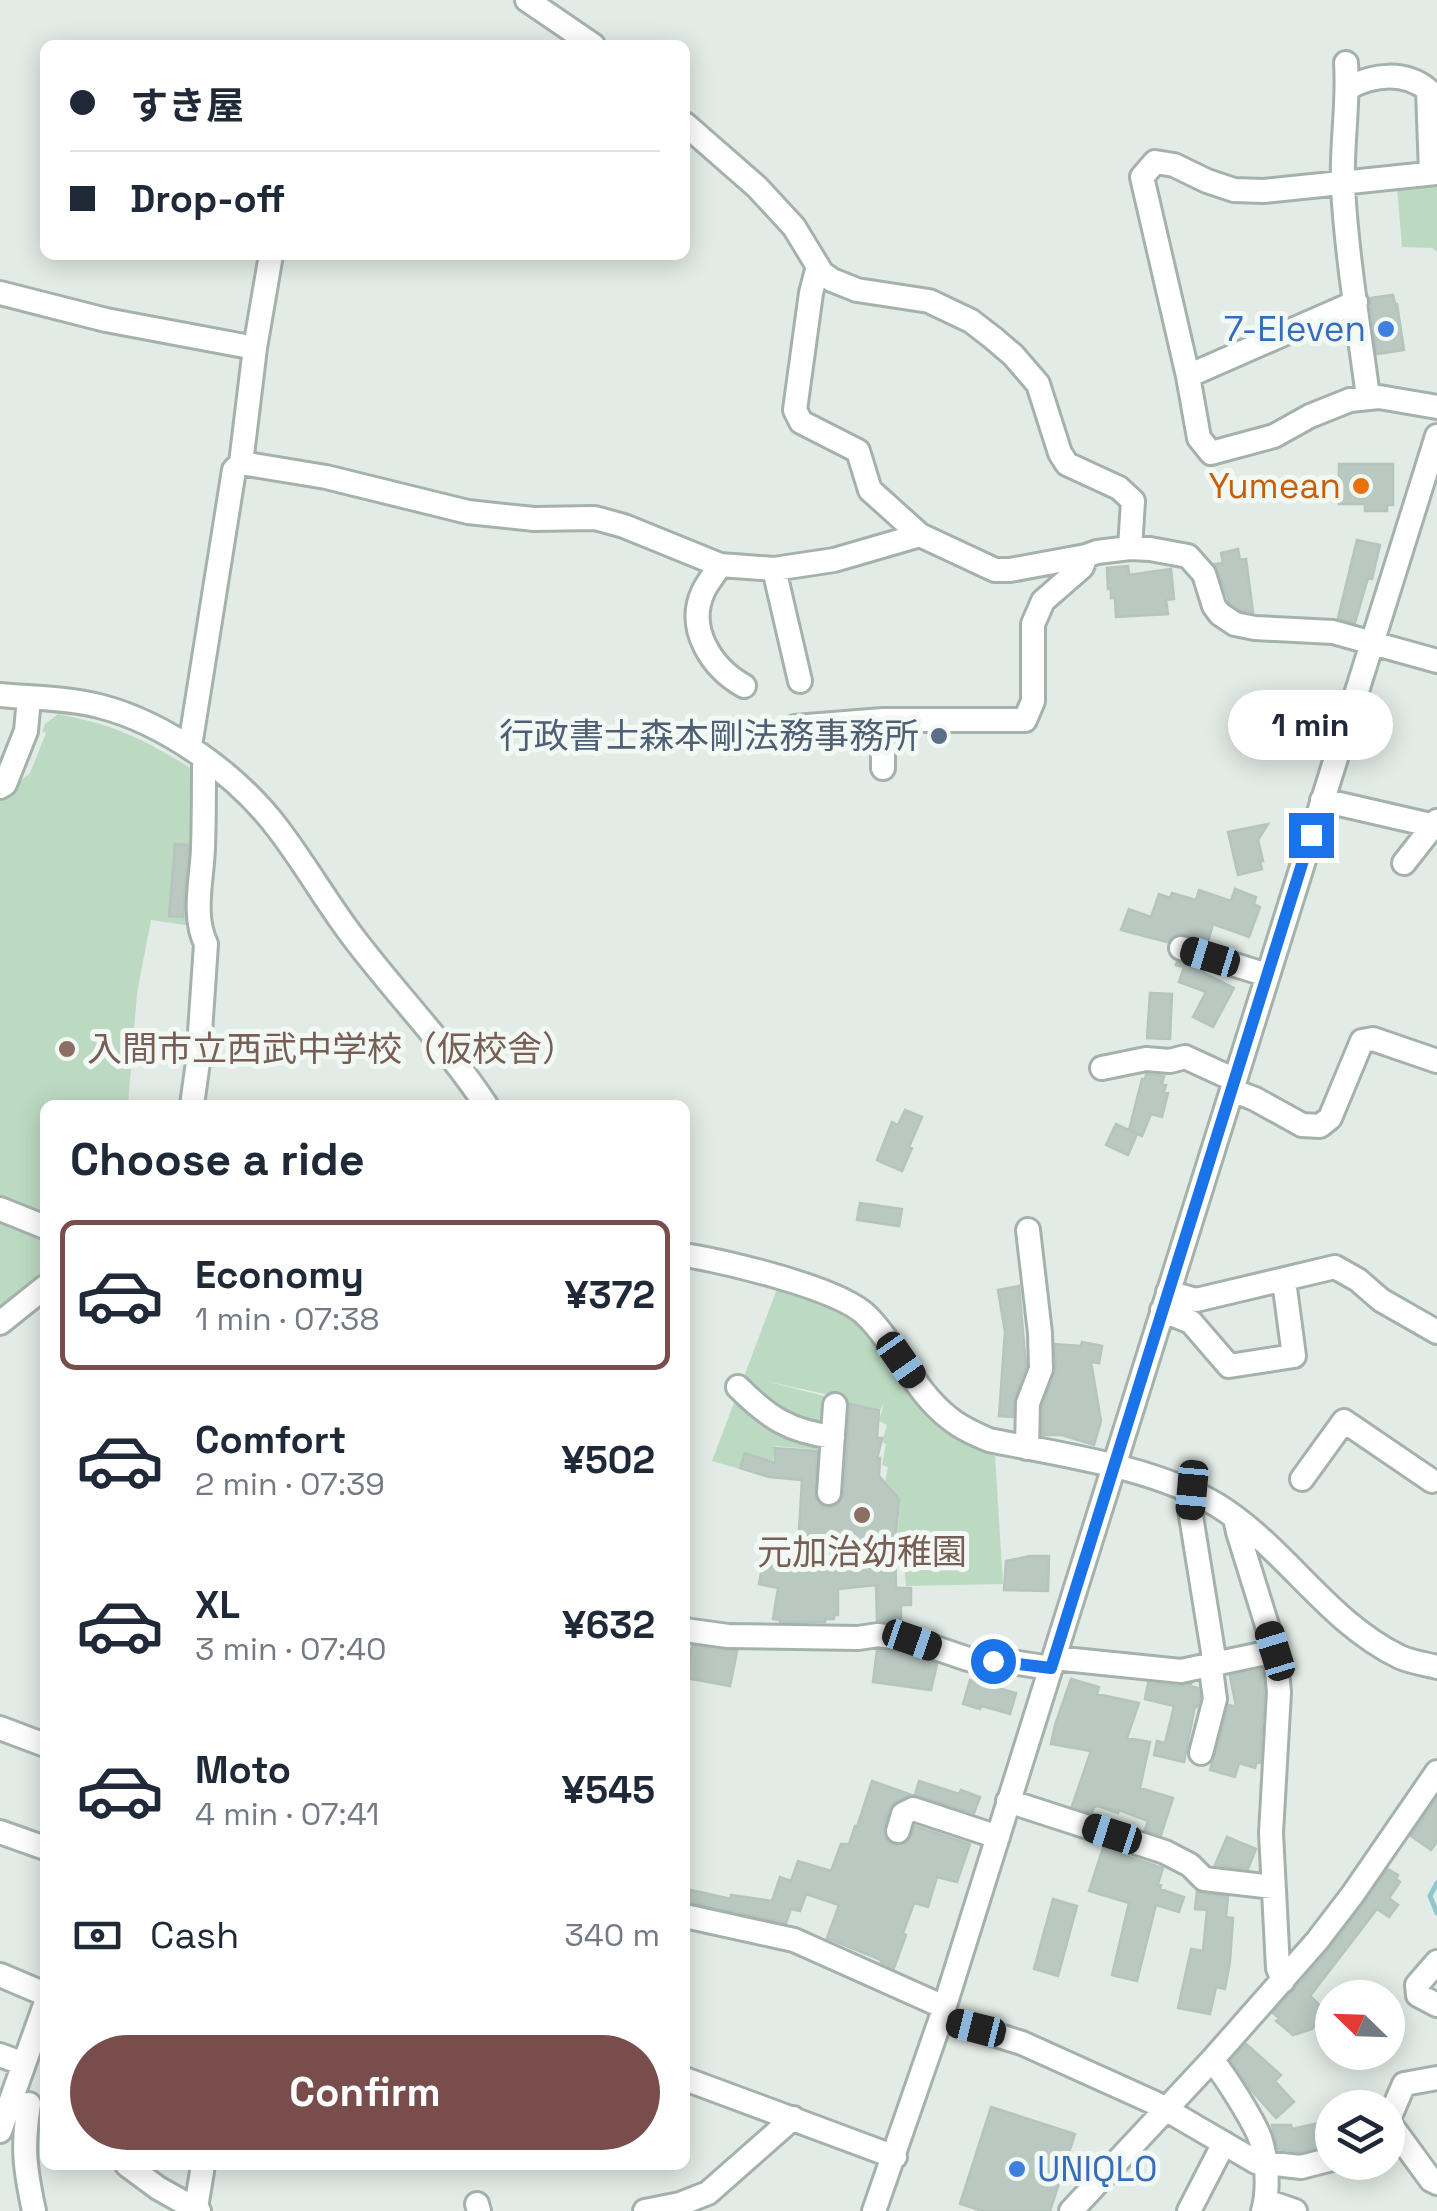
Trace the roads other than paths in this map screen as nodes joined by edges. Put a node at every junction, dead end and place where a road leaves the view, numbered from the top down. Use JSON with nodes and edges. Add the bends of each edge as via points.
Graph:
{"nodes":[{"id":1,"x":527,"y":0,"type":"edge"},
{"id":2,"x":586,"y":40,"type":"edge"},
{"id":3,"x":1346,"y":63,"type":"dead end"},
{"id":4,"x":1348,"y":88,"type":"junction"},
{"id":5,"x":690,"y":128,"type":"edge"},
{"id":6,"x":1434,"y":173,"type":"edge"},
{"id":7,"x":1343,"y":184,"type":"junction"},
{"id":8,"x":269,"y":260,"type":"edge"},
{"id":9,"x":818,"y":266,"type":"junction"},
{"id":10,"x":0,"y":293,"type":"edge"},
{"id":11,"x":1356,"y":302,"type":"junction"},
{"id":12,"x":255,"y":348,"type":"junction"},
{"id":13,"x":1188,"y":376,"type":"junction"},
{"id":14,"x":1368,"y":397,"type":"junction"},
{"id":15,"x":1437,"y":406,"type":"edge"},
{"id":16,"x":1437,"y":436,"type":"edge"},
{"id":17,"x":241,"y":462,"type":"junction"},
{"id":18,"x":920,"y":535,"type":"junction"},
{"id":19,"x":1130,"y":548,"type":"junction"},
{"id":20,"x":1086,"y":556,"type":"junction"},
{"id":21,"x":720,"y":566,"type":"junction"},
{"id":22,"x":774,"y":569,"type":"junction"},
{"id":23,"x":1371,"y":643,"type":"junction"},
{"id":24,"x":1437,"y":661,"type":"edge"},
{"id":25,"x":800,"y":681,"type":"dead end"},
{"id":26,"x":744,"y":686,"type":"dead end"},
{"id":27,"x":0,"y":696,"type":"edge"},
{"id":28,"x":29,"y":698,"type":"junction"},
{"id":29,"x":882,"y":720,"type":"junction"},
{"id":30,"x":795,"y":727,"type":"dead end"},
{"id":31,"x":197,"y":753,"type":"junction"},
{"id":32,"x":883,"y":768,"type":"dead end"},
{"id":33,"x":0,"y":788,"type":"edge"},
{"id":34,"x":1322,"y":800,"type":"junction"},
{"id":35,"x":1436,"y":823,"type":"edge"},
{"id":36,"x":1404,"y":864,"type":"dead end"},
{"id":37,"x":1181,"y":948,"type":"dead end"},
{"id":38,"x":1267,"y":975,"type":"junction"},
{"id":39,"x":1437,"y":1061,"type":"edge"},
{"id":40,"x":1102,"y":1068,"type":"dead end"},
{"id":41,"x":1233,"y":1085,"type":"junction"},
{"id":42,"x":193,"y":1100,"type":"edge"},
{"id":43,"x":483,"y":1100,"type":"edge"},
{"id":44,"x":0,"y":1209,"type":"edge"},
{"id":45,"x":40,"y":1225,"type":"edge"},
{"id":46,"x":1028,"y":1230,"type":"dead end"},
{"id":47,"x":690,"y":1256,"type":"edge"},
{"id":48,"x":1284,"y":1281,"type":"junction"},
{"id":49,"x":40,"y":1291,"type":"edge"},
{"id":50,"x":1165,"y":1301,"type":"junction"},
{"id":51,"x":0,"y":1323,"type":"edge"},
{"id":52,"x":1437,"y":1332,"type":"edge"},
{"id":53,"x":738,"y":1387,"type":"dead end"},
{"id":54,"x":836,"y":1404,"type":"dead end"},
{"id":55,"x":833,"y":1436,"type":"junction"},
{"id":56,"x":1027,"y":1448,"type":"junction"},
{"id":57,"x":1113,"y":1467,"type":"junction"},
{"id":58,"x":1302,"y":1480,"type":"dead end"},
{"id":59,"x":1435,"y":1485,"type":"edge"},
{"id":60,"x":1192,"y":1490,"type":"junction"},
{"id":61,"x":829,"y":1493,"type":"dead end"},
{"id":62,"x":1236,"y":1518,"type":"junction"},
{"id":63,"x":690,"y":1631,"type":"edge"},
{"id":64,"x":1275,"y":1651,"type":"junction"},
{"id":65,"x":1052,"y":1663,"type":"junction"},
{"id":66,"x":1213,"y":1665,"type":"junction"},
{"id":67,"x":1437,"y":1667,"type":"edge"},
{"id":68,"x":0,"y":1728,"type":"edge"},
{"id":69,"x":40,"y":1742,"type":"edge"},
{"id":70,"x":1200,"y":1754,"type":"dead end"},
{"id":71,"x":1437,"y":1772,"type":"edge"},
{"id":72,"x":1008,"y":1801,"type":"junction"},
{"id":73,"x":898,"y":1831,"type":"dead end"},
{"id":74,"x":0,"y":1832,"type":"edge"},
{"id":75,"x":998,"y":1837,"type":"junction"},
{"id":76,"x":40,"y":1846,"type":"edge"},
{"id":77,"x":1273,"y":1887,"type":"junction"},
{"id":78,"x":690,"y":1917,"type":"edge"},
{"id":79,"x":1437,"y":1962,"type":"edge"},
{"id":80,"x":0,"y":1974,"type":"edge"},
{"id":81,"x":1282,"y":1981,"type":"junction"},
{"id":82,"x":40,"y":1992,"type":"edge"},
{"id":83,"x":1437,"y":2005,"type":"edge"},
{"id":84,"x":943,"y":2013,"type":"junction"},
{"id":85,"x":40,"y":2019,"type":"edge"},
{"id":86,"x":0,"y":2054,"type":"edge"},
{"id":87,"x":1212,"y":2060,"type":"junction"},
{"id":88,"x":24,"y":2064,"type":"junction"},
{"id":89,"x":1437,"y":2078,"type":"edge"},
{"id":90,"x":690,"y":2081,"type":"edge"},
{"id":91,"x":1401,"y":2090,"type":"edge"},
{"id":92,"x":29,"y":2104,"type":"edge"},
{"id":93,"x":1166,"y":2108,"type":"junction"},
{"id":94,"x":794,"y":2118,"type":"junction"},
{"id":95,"x":0,"y":2131,"type":"edge"},
{"id":96,"x":1224,"y":2144,"type":"junction"},
{"id":97,"x":1405,"y":2144,"type":"edge"},
{"id":98,"x":894,"y":2157,"type":"junction"},
{"id":99,"x":1264,"y":2162,"type":"junction"},
{"id":100,"x":1315,"y":2163,"type":"edge"},
{"id":101,"x":134,"y":2170,"type":"edge"},
{"id":102,"x":202,"y":2170,"type":"edge"},
{"id":103,"x":1437,"y":2183,"type":"edge"},
{"id":104,"x":1265,"y":2206,"type":"edge"},
{"id":105,"x":198,"y":2210,"type":"edge"},
{"id":106,"x":34,"y":2211,"type":"edge"},
{"id":107,"x":645,"y":2211,"type":"edge"},
{"id":108,"x":874,"y":2211,"type":"edge"},
{"id":109,"x":1071,"y":2211,"type":"edge"},
{"id":110,"x":1188,"y":2211,"type":"edge"},
{"id":111,"x":1294,"y":2211,"type":"edge"}],
"edges":[{"from":1,"to":2,"type":"street"},
{"from":3,"to":4,"type":"street"},
{"from":4,"to":6,"type":"street","via":[[1400,76],[1428,90]]},
{"from":4,"to":7,"type":"street"},
{"from":5,"to":9,"type":"street","via":[[757,187]]},
{"from":6,"to":7,"type":"street"},
{"from":7,"to":11,"type":"street"},
{"from":7,"to":13,"type":"street","via":[[1234,190],[1155,162],[1142,177]]},
{"from":8,"to":12,"type":"street"},
{"from":9,"to":18,"type":"street","via":[[794,410],[801,422],[858,451],[870,490]]},
{"from":9,"to":19,"type":"street","via":[[844,286],[950,309],[1013,355],[1038,384],[1067,464],[1133,501]]},
{"from":10,"to":12,"type":"street"},
{"from":11,"to":13,"type":"street"},
{"from":11,"to":14,"type":"street"},
{"from":12,"to":17,"type":"street"},
{"from":13,"to":14,"type":"street","via":[[1198,438],[1210,452],[1274,436]]},
{"from":14,"to":15,"type":"street"},
{"from":16,"to":23,"type":"street"},
{"from":17,"to":21,"type":"street","via":[[468,512],[594,518]]},
{"from":17,"to":31,"type":"street","via":[[234,470]]},
{"from":18,"to":20,"type":"street","via":[[995,570]]},
{"from":18,"to":22,"type":"street"},
{"from":19,"to":20,"type":"street"},
{"from":19,"to":23,"type":"street","via":[[1188,556],[1204,574],[1214,606],[1235,624],[1332,632]]},
{"from":20,"to":29,"type":"street","via":[[1043,601],[1032,624],[1033,701],[1025,720]]},
{"from":21,"to":22,"type":"street"},
{"from":21,"to":26,"type":"street","via":[[702,594],[697,625],[711,655]]},
{"from":22,"to":25,"type":"street"},
{"from":23,"to":24,"type":"street"},
{"from":23,"to":34,"type":"street"},
{"from":27,"to":28,"type":"street"},
{"from":28,"to":31,"type":"street","via":[[100,706]]},
{"from":28,"to":33,"type":"street","via":[[26,731]]},
{"from":29,"to":30,"type":"street"},
{"from":29,"to":32,"type":"street"},
{"from":31,"to":42,"type":"street","via":[[200,930],[206,944]]},
{"from":31,"to":43,"type":"street","via":[[278,828],[351,935]]},
{"from":34,"to":35,"type":"street"},
{"from":34,"to":38,"type":"street"},
{"from":35,"to":36,"type":"street"},
{"from":37,"to":38,"type":"street"},
{"from":38,"to":41,"type":"street"},
{"from":39,"to":41,"type":"street","via":[[1362,1041],[1330,1118],[1320,1126],[1302,1125]]},
{"from":40,"to":41,"type":"street","via":[[1185,1056]]},
{"from":41,"to":50,"type":"street"},
{"from":44,"to":45,"type":"street"},
{"from":46,"to":56,"type":"street","via":[[1041,1369],[1028,1403]]},
{"from":47,"to":56,"type":"street","via":[[848,1301],[866,1314],[950,1420],[990,1440]]},
{"from":48,"to":50,"type":"street"},
{"from":48,"to":50,"type":"street","via":[[1294,1356],[1229,1366]]},
{"from":48,"to":52,"type":"street","via":[[1336,1267]]},
{"from":49,"to":51,"type":"street"},
{"from":50,"to":57,"type":"street"},
{"from":53,"to":55,"type":"street","via":[[782,1423]]},
{"from":54,"to":55,"type":"street"},
{"from":55,"to":61,"type":"street"},
{"from":56,"to":57,"type":"street"},
{"from":57,"to":60,"type":"street"},
{"from":57,"to":65,"type":"street"},
{"from":58,"to":59,"type":"street","via":[[1344,1421]]},
{"from":60,"to":62,"type":"street"},
{"from":60,"to":66,"type":"street"},
{"from":62,"to":64,"type":"street"},
{"from":62,"to":67,"type":"street","via":[[1359,1631],[1401,1657]]},
{"from":63,"to":65,"type":"street","via":[[878,1635],[968,1659]]},
{"from":64,"to":66,"type":"street"},
{"from":64,"to":77,"type":"street"},
{"from":65,"to":66,"type":"street","via":[[1181,1671]]},
{"from":65,"to":72,"type":"street"},
{"from":66,"to":70,"type":"street","via":[[1215,1699]]},
{"from":68,"to":69,"type":"street"},
{"from":71,"to":81,"type":"street","via":[[1353,1894]]},
{"from":72,"to":75,"type":"street"},
{"from":72,"to":77,"type":"street","via":[[1165,1852],[1204,1879]]},
{"from":73,"to":75,"type":"street","via":[[913,1809]]},
{"from":74,"to":76,"type":"street"},
{"from":75,"to":84,"type":"street"},
{"from":77,"to":81,"type":"street"},
{"from":78,"to":84,"type":"street","via":[[794,1940]]},
{"from":79,"to":83,"type":"street","via":[[1417,1985],[1418,1995]]},
{"from":80,"to":82,"type":"street"},
{"from":81,"to":87,"type":"street"},
{"from":84,"to":93,"type":"street"},
{"from":84,"to":98,"type":"street"},
{"from":85,"to":88,"type":"street"},
{"from":86,"to":88,"type":"street"},
{"from":87,"to":93,"type":"street"},
{"from":87,"to":99,"type":"street","via":[[1260,2138]]},
{"from":88,"to":92,"type":"street"},
{"from":89,"to":91,"type":"street"},
{"from":90,"to":94,"type":"street"},
{"from":92,"to":95,"type":"street"},
{"from":92,"to":106,"type":"street","via":[[24,2156]]},
{"from":93,"to":96,"type":"street"},
{"from":93,"to":109,"type":"street"},
{"from":94,"to":98,"type":"street"},
{"from":94,"to":107,"type":"street","via":[[708,2192]]},
{"from":96,"to":99,"type":"street"},
{"from":96,"to":110,"type":"street"},
{"from":97,"to":103,"type":"street"},
{"from":98,"to":108,"type":"street"},
{"from":99,"to":100,"type":"street"},
{"from":99,"to":104,"type":"street"},
{"from":101,"to":105,"type":"street"},
{"from":102,"to":105,"type":"street"},
{"from":104,"to":111,"type":"street"}]}
